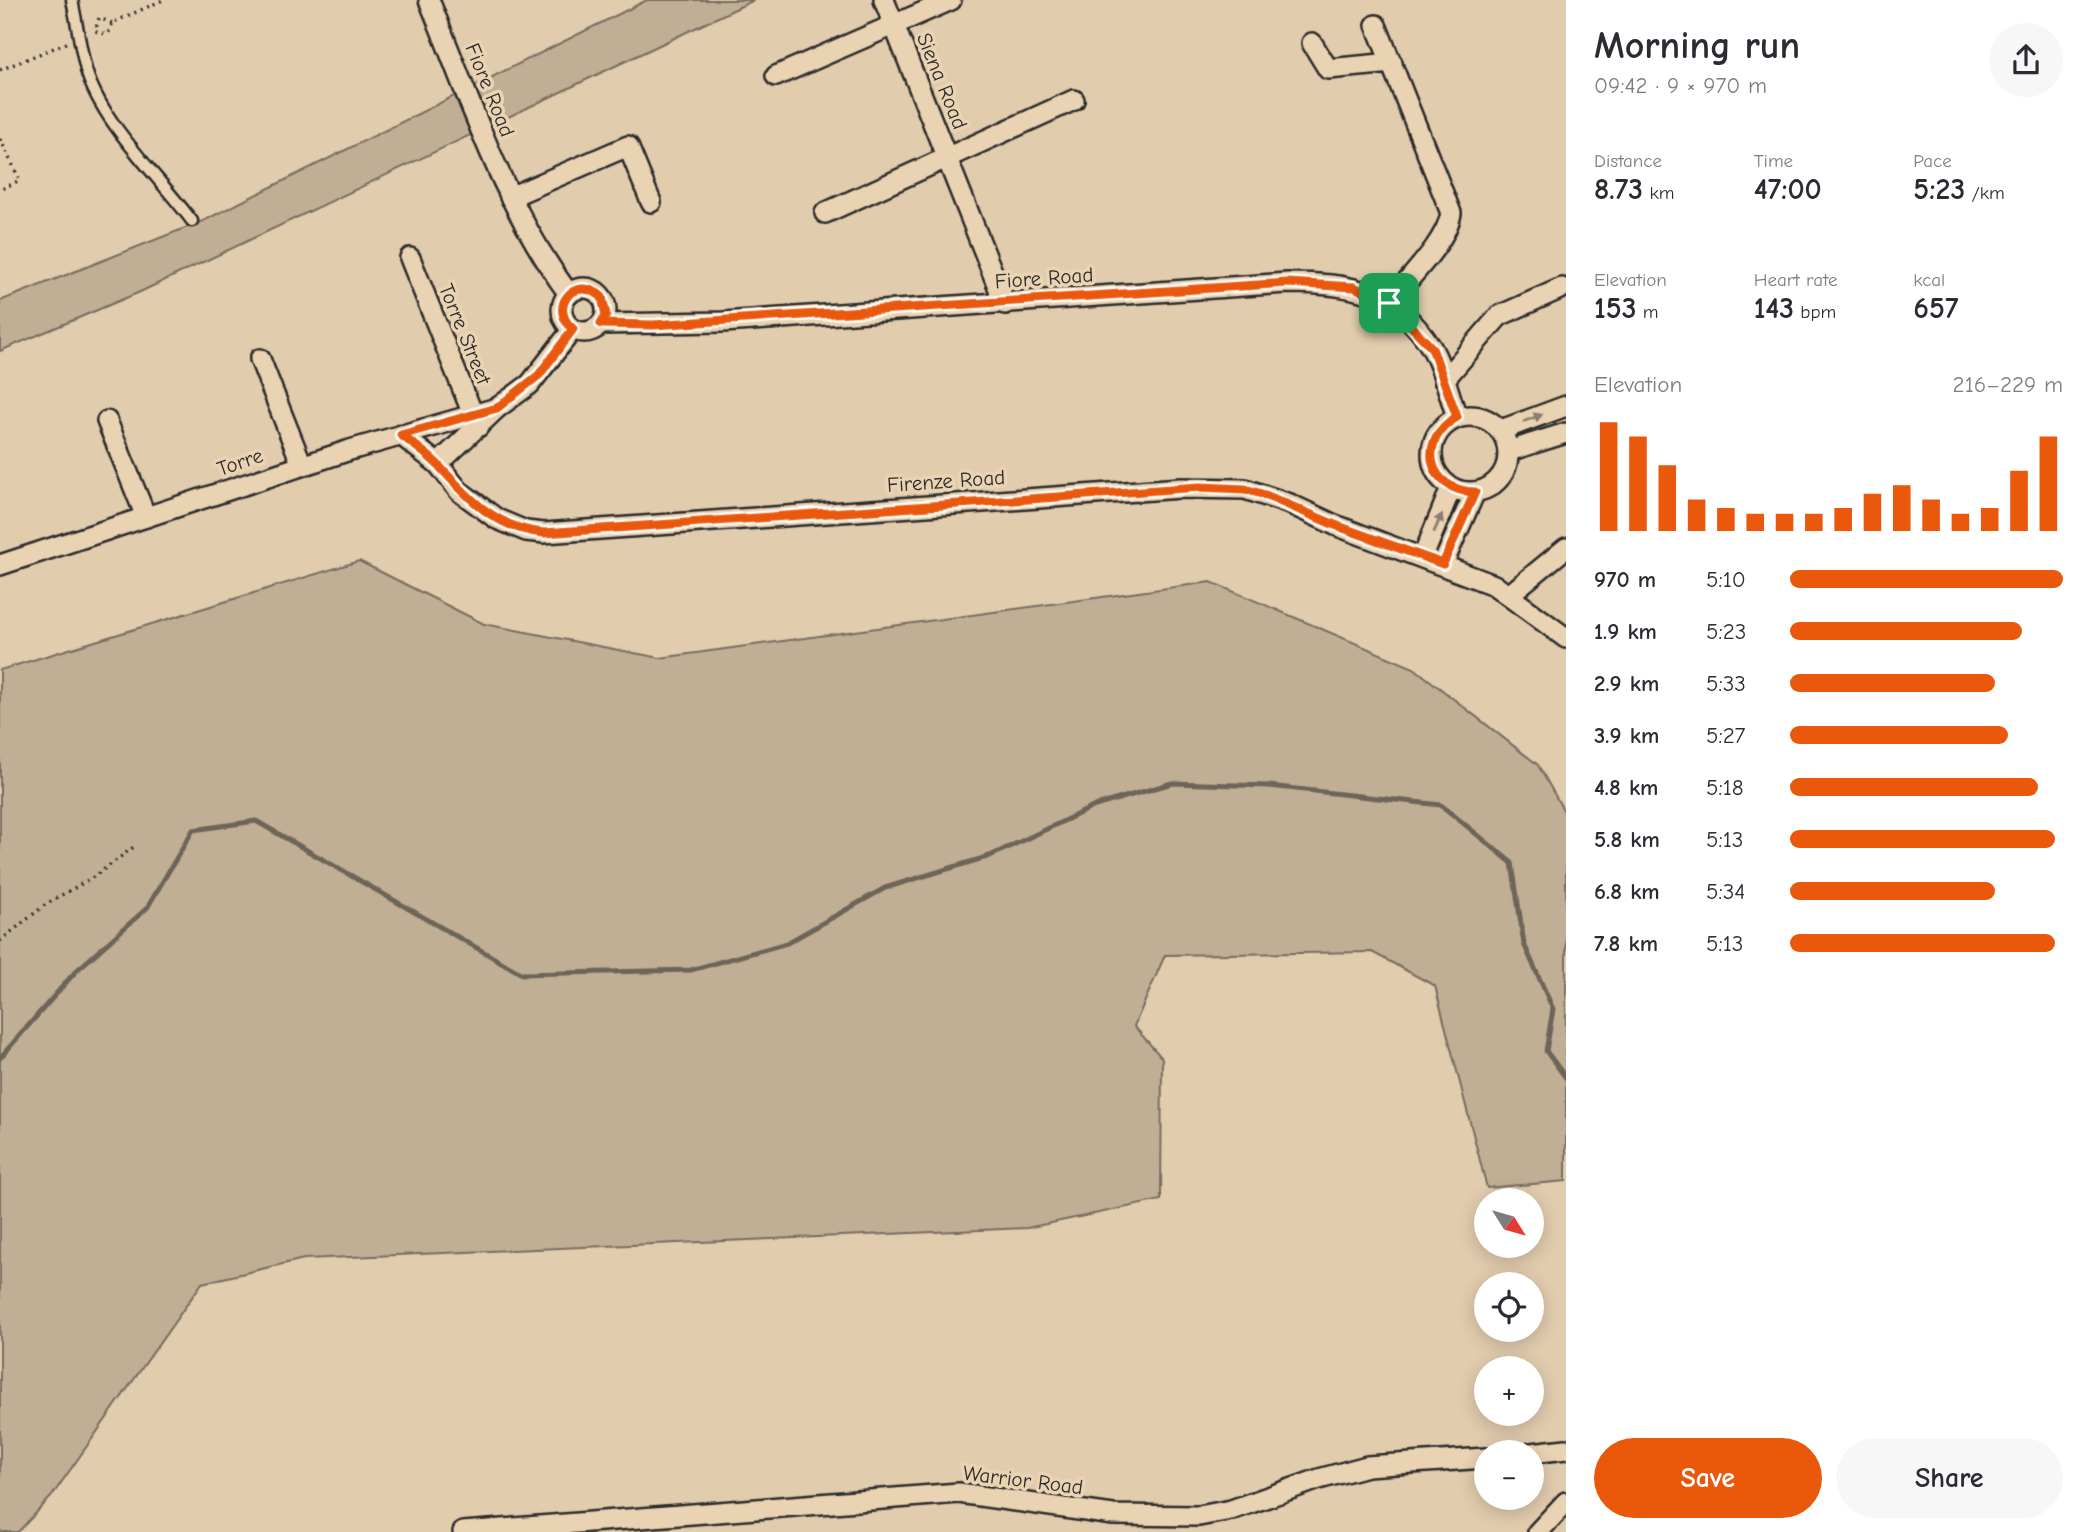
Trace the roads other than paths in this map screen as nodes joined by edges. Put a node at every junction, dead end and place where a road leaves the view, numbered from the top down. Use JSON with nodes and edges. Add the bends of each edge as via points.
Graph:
{"nodes":[{"id":1,"x":72,"y":0,"type":"edge"},
{"id":2,"x":429,"y":0,"type":"edge"},
{"id":3,"x":884,"y":0,"type":"edge"},
{"id":4,"x":951,"y":0,"type":"edge"},
{"id":5,"x":1376,"y":24,"type":"dead end"},
{"id":6,"x":895,"y":25,"type":"junction"},
{"id":7,"x":1312,"y":43,"type":"dead end"},
{"id":8,"x":1392,"y":64,"type":"junction"},
{"id":9,"x":776,"y":76,"type":"dead end"},
{"id":10,"x":1074,"y":100,"type":"dead end"},
{"id":11,"x":948,"y":155,"type":"junction"},
{"id":12,"x":510,"y":197,"type":"junction"},
{"id":13,"x":651,"y":202,"type":"dead end"},
{"id":14,"x":825,"y":213,"type":"dead end"},
{"id":15,"x":192,"y":221,"type":"dead end"},
{"id":16,"x":410,"y":258,"type":"dead end"},
{"id":17,"x":1562,"y":288,"type":"dead end"},
{"id":18,"x":569,"y":294,"type":"junction"},
{"id":19,"x":1389,"y":303,"type":"junction"},
{"id":20,"x":1005,"y":304,"type":"junction"},
{"id":21,"x":601,"y":324,"type":"junction"},
{"id":22,"x":573,"y":329,"type":"junction"},
{"id":23,"x":260,"y":359,"type":"dead end"},
{"id":24,"x":1444,"y":380,"type":"junction"},
{"id":25,"x":1566,"y":406,"type":"edge"},
{"id":26,"x":1457,"y":417,"type":"junction"},
{"id":27,"x":107,"y":421,"type":"dead end"},
{"id":28,"x":476,"y":421,"type":"junction"},
{"id":29,"x":1501,"y":430,"type":"junction"},
{"id":30,"x":1566,"y":433,"type":"edge"},
{"id":31,"x":401,"y":435,"type":"junction"},
{"id":32,"x":1508,"y":451,"type":"junction"},
{"id":33,"x":438,"y":464,"type":"junction"},
{"id":34,"x":302,"y":465,"type":"junction"},
{"id":35,"x":1451,"y":488,"type":"junction"},
{"id":36,"x":1475,"y":492,"type":"junction"},
{"id":37,"x":146,"y":517,"type":"junction"},
{"id":38,"x":1566,"y":548,"type":"edge"},
{"id":39,"x":1423,"y":557,"type":"junction"},
{"id":40,"x":1443,"y":564,"type":"junction"},
{"id":41,"x":0,"y":565,"type":"edge"},
{"id":42,"x":1510,"y":594,"type":"junction"},
{"id":43,"x":1566,"y":638,"type":"edge"},
{"id":44,"x":1566,"y":1449,"type":"edge"},
{"id":45,"x":1544,"y":1452,"type":"edge"},
{"id":46,"x":1474,"y":1459,"type":"edge"},
{"id":47,"x":1566,"y":1502,"type":"edge"},
{"id":48,"x":643,"y":1525,"type":"edge"},
{"id":49,"x":463,"y":1532,"type":"edge"},
{"id":50,"x":1538,"y":1532,"type":"edge"}],
"edges":[{"from":1,"to":15,"type":"lane","via":[[86,71],[113,122]]},
{"from":2,"to":12,"type":"street","name":"Fiore Road"},
{"from":3,"to":6,"type":"street","name":"Siena Road"},
{"from":4,"to":6,"type":"street","name":"Siena Road"},
{"from":5,"to":8,"type":"street"},
{"from":6,"to":9,"type":"street","name":"Siena Road"},
{"from":6,"to":11,"type":"street","name":"Siena Road"},
{"from":7,"to":8,"type":"street","via":[[1328,69]]},
{"from":8,"to":19,"type":"street","via":[[1451,214],[1441,239]]},
{"from":10,"to":11,"type":"street","name":"Siena Road"},
{"from":11,"to":14,"type":"street","name":"Siena Road"},
{"from":11,"to":20,"type":"street","name":"Siena Road"},
{"from":12,"to":13,"type":"street","via":[[628,146]]},
{"from":12,"to":18,"type":"street","name":"Fiore Road"},
{"from":16,"to":28,"type":"street","name":"Torre Street"},
{"from":17,"to":24,"type":"street","via":[[1499,316]]},
{"from":18,"to":21,"type":"street","via":[[586,288],[602,297],[606,315]]},
{"from":18,"to":22,"type":"street","via":[[562,313]]},
{"from":19,"to":20,"type":"street","name":"Fiore Road","via":[[1354,287],[1287,283]]},
{"from":19,"to":24,"type":"street","name":"Fiore Road","via":[[1432,348]]},
{"from":20,"to":21,"type":"street","name":"Fiore Road","via":[[712,323]]},
{"from":21,"to":22,"type":"street","name":"Fiore Road","via":[[591,331]]},
{"from":22,"to":28,"type":"street","via":[[539,375]]},
{"from":23,"to":34,"type":"street"},
{"from":24,"to":26,"type":"street","name":"Fiore Road"},
{"from":29,"to":25,"type":"street","one_way":true},
{"from":26,"to":29,"type":"street","via":[[1481,416]]},
{"from":26,"to":35,"type":"street","via":[[1438,433],[1431,457],[1434,470]]},
{"from":27,"to":37,"type":"street"},
{"from":28,"to":31,"type":"street","name":"Torre"},
{"from":28,"to":33,"type":"street"},
{"from":29,"to":32,"type":"street"},
{"from":30,"to":32,"type":"street"},
{"from":31,"to":33,"type":"street","name":"Firenze Road"},
{"from":31,"to":34,"type":"street","name":"Torre"},
{"from":32,"to":36,"type":"street","via":[[1496,482]]},
{"from":33,"to":39,"type":"street","name":"Firenze Road","via":[[460,491],[496,519],[544,533],[1200,487],[1245,489],[1265,495]]},
{"from":34,"to":37,"type":"street","name":"Torre"},
{"from":35,"to":36,"type":"street"},
{"from":39,"to":35,"type":"street","one_way":true},
{"from":36,"to":40,"type":"street"},
{"from":37,"to":41,"type":"street","name":"Torre"},
{"from":38,"to":42,"type":"street"},
{"from":39,"to":40,"type":"street","name":"Firenze Road"},
{"from":40,"to":42,"type":"street","name":"Firenze Road"},
{"from":42,"to":43,"type":"street","name":"Firenze Road"},
{"from":44,"to":45,"type":"street"},
{"from":46,"to":48,"type":"street","name":"Warrior Road","via":[[1367,1466],[1199,1516],[1114,1515],[959,1493]]},
{"from":47,"to":50,"type":"street"},
{"from":48,"to":49,"type":"street","name":"Warrior Road"}]}
